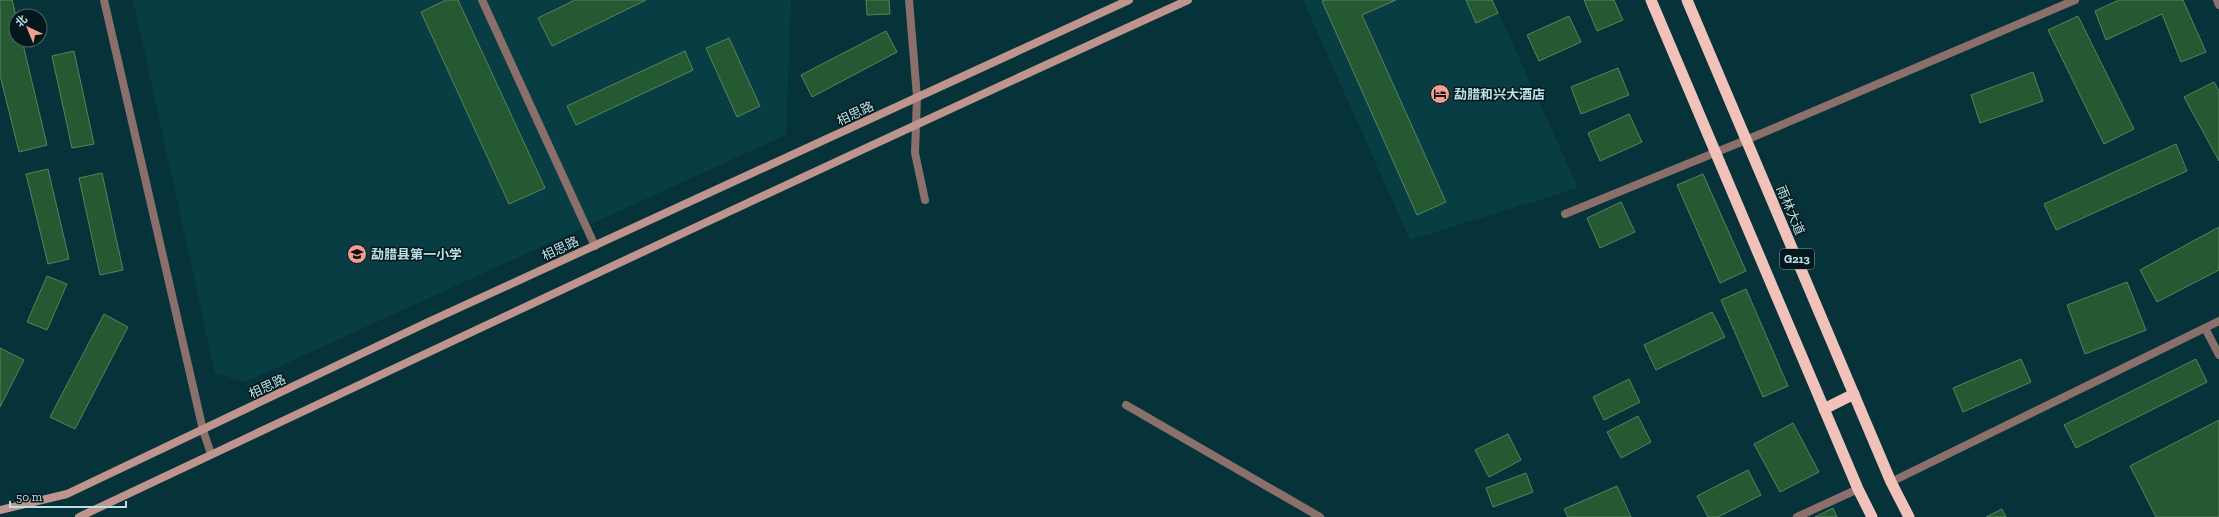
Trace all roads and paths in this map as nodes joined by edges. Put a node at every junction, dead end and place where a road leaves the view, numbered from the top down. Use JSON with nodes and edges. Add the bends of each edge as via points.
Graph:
{"nodes":[{"id":1,"x":104,"y":0,"type":"edge"},
{"id":2,"x":482,"y":0,"type":"edge"},
{"id":3,"x":909,"y":0,"type":"edge"},
{"id":4,"x":1129,"y":0,"type":"edge"},
{"id":5,"x":1188,"y":0,"type":"edge"},
{"id":6,"x":1651,"y":0,"type":"edge"},
{"id":7,"x":1687,"y":0,"type":"edge"},
{"id":8,"x":2075,"y":0,"type":"edge"},
{"id":9,"x":2217,"y":0,"type":"edge"},
{"id":10,"x":2219,"y":6,"type":"edge"},
{"id":11,"x":917,"y":98,"type":"junction"},
{"id":12,"x":916,"y":124,"type":"junction"},
{"id":13,"x":1746,"y":140,"type":"junction"},
{"id":14,"x":1716,"y":153,"type":"junction"},
{"id":15,"x":925,"y":200,"type":"dead end"},
{"id":16,"x":1565,"y":214,"type":"dead end"},
{"id":17,"x":595,"y":246,"type":"junction"},
{"id":18,"x":2219,"y":320,"type":"edge"},
{"id":19,"x":2205,"y":328,"type":"junction"},
{"id":20,"x":2219,"y":355,"type":"edge"},
{"id":21,"x":1854,"y":394,"type":"junction"},
{"id":22,"x":1126,"y":405,"type":"dead end"},
{"id":23,"x":1824,"y":409,"type":"junction"},
{"id":24,"x":203,"y":430,"type":"junction"},
{"id":25,"x":211,"y":454,"type":"junction"},
{"id":26,"x":1891,"y":482,"type":"junction"},
{"id":27,"x":1858,"y":489,"type":"junction"},
{"id":28,"x":0,"y":510,"type":"edge"},
{"id":29,"x":79,"y":517,"type":"edge"},
{"id":30,"x":1320,"y":517,"type":"edge"},
{"id":31,"x":1797,"y":517,"type":"edge"},
{"id":32,"x":1872,"y":517,"type":"edge"},
{"id":33,"x":1909,"y":517,"type":"edge"}],
"edges":[{"from":1,"to":24,"type":"street"},
{"from":2,"to":17,"type":"street"},
{"from":3,"to":11,"type":"street"},
{"from":4,"to":11,"type":"main road","name":"相思路"},
{"from":5,"to":12,"type":"main road"},
{"from":6,"to":14,"type":"highway","number":"G213"},
{"from":7,"to":13,"type":"highway","name":"雨林大道","number":"G213"},
{"from":8,"to":13,"type":"street"},
{"from":9,"to":10,"type":"street"},
{"from":11,"to":12,"type":"street"},
{"from":11,"to":17,"type":"main road","name":"相思路"},
{"from":12,"to":15,"type":"street","via":[[915,153]]},
{"from":12,"to":25,"type":"main road"},
{"from":13,"to":14,"type":"street"},
{"from":13,"to":21,"type":"highway","name":"雨林大道","number":"G213"},
{"from":14,"to":16,"type":"street"},
{"from":14,"to":23,"type":"highway","number":"G213"},
{"from":17,"to":24,"type":"main road","name":"相思路","via":[[426,323]]},
{"from":18,"to":19,"type":"street"},
{"from":19,"to":20,"type":"street"},
{"from":19,"to":26,"type":"street"},
{"from":21,"to":23,"type":"highway"},
{"from":21,"to":26,"type":"highway","name":"雨林大道","number":"G213"},
{"from":22,"to":30,"type":"street"},
{"from":23,"to":27,"type":"highway","number":"G213"},
{"from":24,"to":25,"type":"street"},
{"from":24,"to":28,"type":"main road","name":"相思路","via":[[67,494]]},
{"from":25,"to":29,"type":"main road"},
{"from":26,"to":33,"type":"highway","name":"雨林大道","number":"G213"},
{"from":27,"to":31,"type":"street"},
{"from":27,"to":32,"type":"highway","number":"G213"}]}
